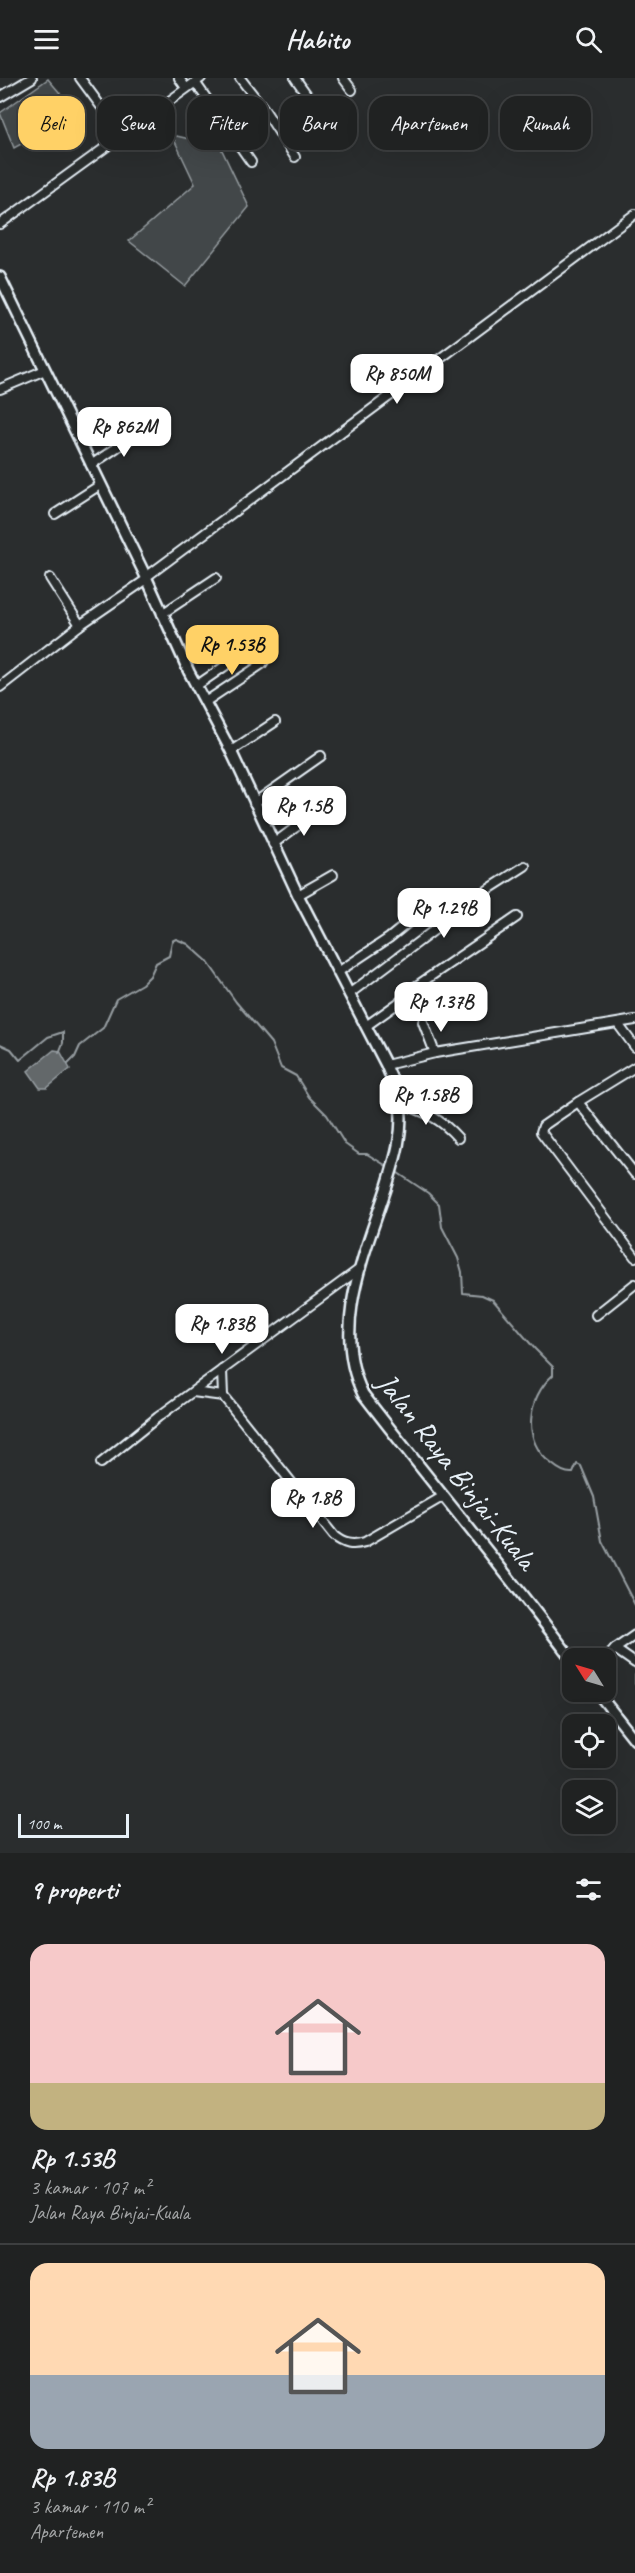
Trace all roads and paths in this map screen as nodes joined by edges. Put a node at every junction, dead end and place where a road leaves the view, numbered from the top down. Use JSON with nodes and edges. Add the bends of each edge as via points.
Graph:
{"nodes":[{"id":1,"x":32,"y":78,"type":"edge"},
{"id":2,"x":80,"y":78,"type":"edge"},
{"id":3,"x":179,"y":78,"type":"edge"},
{"id":4,"x":240,"y":78,"type":"edge"},
{"id":5,"x":295,"y":78,"type":"edge"},
{"id":6,"x":344,"y":78,"type":"edge"},
{"id":7,"x":198,"y":80,"type":"edge"},
{"id":8,"x":186,"y":88,"type":"junction"},
{"id":9,"x":352,"y":90,"type":"dead end"},
{"id":10,"x":175,"y":96,"type":"edge"},
{"id":11,"x":308,"y":96,"type":"edge"},
{"id":12,"x":0,"y":97,"type":"edge"},
{"id":13,"x":97,"y":101,"type":"edge"},
{"id":14,"x":101,"y":150,"type":"edge"},
{"id":15,"x":294,"y":157,"type":"dead end"},
{"id":16,"x":251,"y":162,"type":"dead end"},
{"id":17,"x":635,"y":214,"type":"edge"},
{"id":18,"x":0,"y":224,"type":"edge"},
{"id":19,"x":0,"y":277,"type":"edge"},
{"id":20,"x":45,"y":370,"type":"junction"},
{"id":21,"x":0,"y":389,"type":"edge"},
{"id":22,"x":144,"y":429,"type":"dead end"},
{"id":23,"x":91,"y":465,"type":"junction"},
{"id":24,"x":100,"y":485,"type":"junction"},
{"id":25,"x":55,"y":514,"type":"dead end"},
{"id":26,"x":50,"y":578,"type":"dead end"},
{"id":27,"x":146,"y":578,"type":"junction"},
{"id":28,"x":216,"y":578,"type":"dead end"},
{"id":29,"x":162,"y":614,"type":"junction"},
{"id":30,"x":80,"y":625,"type":"junction"},
{"id":31,"x":254,"y":646,"type":"dead end"},
{"id":32,"x":267,"y":657,"type":"dead end"},
{"id":33,"x":196,"y":686,"type":"junction"},
{"id":34,"x":0,"y":687,"type":"edge"},
{"id":35,"x":205,"y":702,"type":"junction"},
{"id":36,"x":275,"y":722,"type":"dead end"},
{"id":37,"x":231,"y":751,"type":"junction"},
{"id":38,"x":321,"y":756,"type":"dead end"},
{"id":39,"x":254,"y":803,"type":"junction"},
{"id":40,"x":319,"y":810,"type":"dead end"},
{"id":41,"x":273,"y":844,"type":"junction"},
{"id":42,"x":525,"y":866,"type":"dead end"},
{"id":43,"x":333,"y":875,"type":"dead end"},
{"id":44,"x":297,"y":895,"type":"junction"},
{"id":45,"x":441,"y":896,"type":"dead end"},
{"id":46,"x":517,"y":917,"type":"dead end"},
{"id":47,"x":338,"y":972,"type":"junction"},
{"id":48,"x":349,"y":994,"type":"junction"},
{"id":49,"x":635,"y":1020,"type":"edge"},
{"id":50,"x":423,"y":1022,"type":"dead end"},
{"id":51,"x":618,"y":1024,"type":"junction"},
{"id":52,"x":366,"y":1026,"type":"junction"},
{"id":53,"x":635,"y":1047,"type":"edge"},
{"id":54,"x":435,"y":1053,"type":"junction"},
{"id":55,"x":386,"y":1065,"type":"junction"},
{"id":56,"x":635,"y":1067,"type":"edge"},
{"id":57,"x":578,"y":1102,"type":"junction"},
{"id":58,"x":400,"y":1104,"type":"junction"},
{"id":59,"x":458,"y":1138,"type":"dead end"},
{"id":60,"x":635,"y":1174,"type":"edge"},
{"id":61,"x":635,"y":1257,"type":"edge"},
{"id":62,"x":361,"y":1268,"type":"junction"},
{"id":63,"x":635,"y":1284,"type":"edge"},
{"id":64,"x":596,"y":1314,"type":"dead end"},
{"id":65,"x":222,"y":1370,"type":"junction"},
{"id":66,"x":193,"y":1392,"type":"junction"},
{"id":67,"x":223,"y":1396,"type":"junction"},
{"id":68,"x":101,"y":1463,"type":"dead end"},
{"id":69,"x":442,"y":1497,"type":"junction"},
{"id":70,"x":635,"y":1635,"type":"edge"},
{"id":71,"x":563,"y":1648,"type":"edge"},
{"id":72,"x":616,"y":1648,"type":"edge"},
{"id":73,"x":616,"y":1650,"type":"edge"},
{"id":74,"x":635,"y":1663,"type":"edge"},
{"id":75,"x":605,"y":1702,"type":"edge"},
{"id":76,"x":635,"y":1740,"type":"edge"}],
"edges":[{"from":1,"to":12,"type":"street"},
{"from":2,"to":13,"type":"street"},
{"from":3,"to":8,"type":"street"},
{"from":4,"to":15,"type":"street"},
{"from":5,"to":11,"type":"street"},
{"from":6,"to":9,"type":"street"},
{"from":7,"to":8,"type":"street"},
{"from":7,"to":16,"type":"street"},
{"from":8,"to":10,"type":"street"},
{"from":14,"to":18,"type":"street"},
{"from":17,"to":27,"type":"street"},
{"from":19,"to":20,"type":"main road","name":"Jalan Raya Binjai-Kuala"},
{"from":20,"to":21,"type":"street"},
{"from":20,"to":23,"type":"main road","name":"Jalan Raya Binjai-Kuala"},
{"from":22,"to":23,"type":"street"},
{"from":23,"to":24,"type":"main road","name":"Jalan Raya Binjai-Kuala"},
{"from":24,"to":25,"type":"street"},
{"from":24,"to":27,"type":"main road","name":"Jalan Raya Binjai-Kuala"},
{"from":26,"to":30,"type":"street"},
{"from":27,"to":29,"type":"main road","name":"Jalan Raya Binjai-Kuala"},
{"from":27,"to":30,"type":"street"},
{"from":28,"to":29,"type":"street"},
{"from":29,"to":33,"type":"main road","name":"Jalan Raya Binjai-Kuala"},
{"from":30,"to":34,"type":"street"},
{"from":31,"to":33,"type":"street"},
{"from":32,"to":35,"type":"street"},
{"from":33,"to":35,"type":"main road","name":"Jalan Raya Binjai-Kuala"},
{"from":35,"to":37,"type":"main road","name":"Jalan Raya Binjai-Kuala"},
{"from":36,"to":37,"type":"street"},
{"from":37,"to":39,"type":"main road","name":"Jalan Raya Binjai-Kuala"},
{"from":38,"to":39,"type":"street"},
{"from":39,"to":41,"type":"main road","name":"Jalan Raya Binjai-Kuala"},
{"from":40,"to":41,"type":"street"},
{"from":41,"to":44,"type":"main road","name":"Jalan Raya Binjai-Kuala"},
{"from":42,"to":48,"type":"street"},
{"from":43,"to":44,"type":"street"},
{"from":44,"to":47,"type":"main road","name":"Jalan Raya Binjai-Kuala"},
{"from":45,"to":47,"type":"street"},
{"from":46,"to":52,"type":"street"},
{"from":47,"to":48,"type":"main road","name":"Jalan Raya Binjai-Kuala"},
{"from":48,"to":52,"type":"main road","name":"Jalan Raya Binjai-Kuala"},
{"from":49,"to":51,"type":"street"},
{"from":50,"to":54,"type":"street"},
{"from":51,"to":53,"type":"street"},
{"from":51,"to":54,"type":"street"},
{"from":52,"to":55,"type":"main road","name":"Jalan Raya Binjai-Kuala"},
{"from":54,"to":55,"type":"street"},
{"from":55,"to":58,"type":"main road","name":"Jalan Raya Binjai-Kuala"},
{"from":56,"to":57,"type":"street"},
{"from":57,"to":60,"type":"street"},
{"from":57,"to":61,"type":"street","via":[[543,1126],[541,1132]]},
{"from":58,"to":59,"type":"street","via":[[435,1116]]},
{"from":58,"to":62,"type":"main road","name":"Jalan Raya Binjai-Kuala","via":[[398,1147]]},
{"from":62,"to":65,"type":"street"},
{"from":62,"to":69,"type":"main road","name":"Jalan Raya Binjai-Kuala","via":[[348,1329],[349,1358],[355,1378]]},
{"from":63,"to":64,"type":"street"},
{"from":65,"to":66,"type":"street"},
{"from":65,"to":67,"type":"street"},
{"from":66,"to":67,"type":"street"},
{"from":66,"to":68,"type":"street"},
{"from":67,"to":69,"type":"street","via":[[343,1543],[365,1542]]},
{"from":69,"to":71,"type":"main road","name":"Jalan Raya Binjai-Kuala"},
{"from":70,"to":72,"type":"street"},
{"from":73,"to":74,"type":"street"},
{"from":75,"to":76,"type":"main road"}]}
